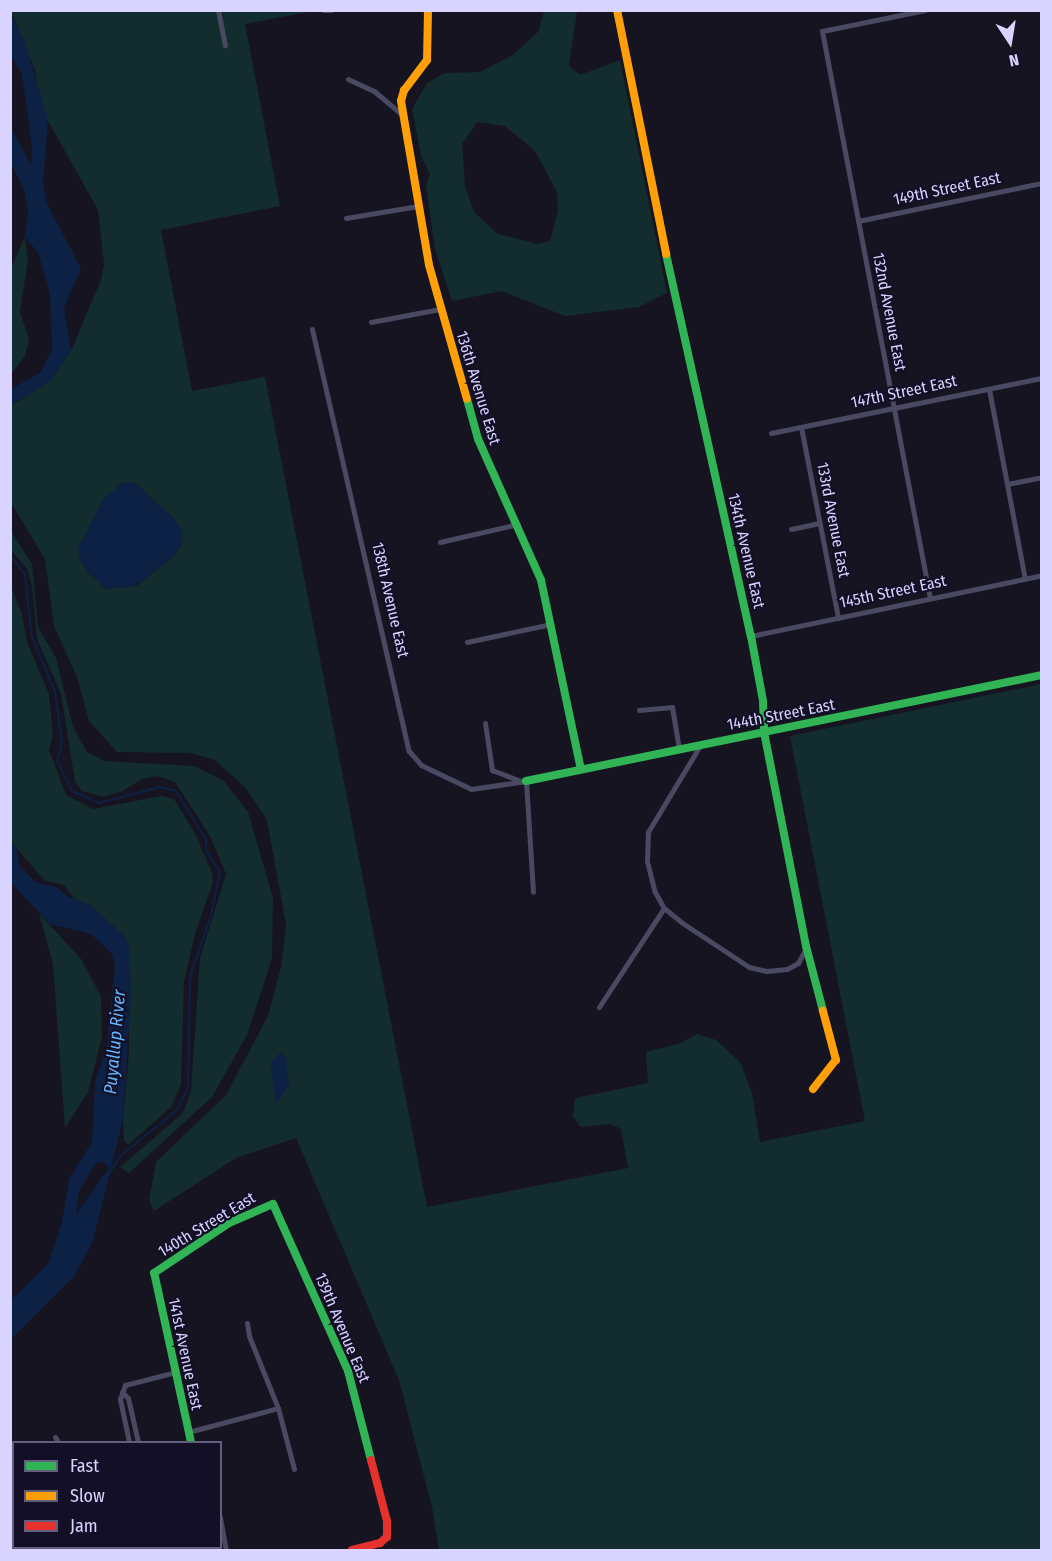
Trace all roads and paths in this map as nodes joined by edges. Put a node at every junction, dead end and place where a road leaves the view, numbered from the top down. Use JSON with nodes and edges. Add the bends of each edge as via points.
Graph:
{"nodes":[{"id":1,"x":218,"y":10,"type":"edge"},
{"id":2,"x":323,"y":10,"type":"edge"},
{"id":3,"x":331,"y":10,"type":"edge"},
{"id":4,"x":428,"y":10,"type":"edge"},
{"id":5,"x":617,"y":10,"type":"edge"},
{"id":6,"x":925,"y":10,"type":"edge"},
{"id":7,"x":225,"y":45,"type":"dead end"},
{"id":8,"x":348,"y":80,"type":"dead end"},
{"id":9,"x":404,"y":116,"type":"junction"},
{"id":10,"x":1041,"y":183,"type":"edge"},
{"id":11,"x":418,"y":206,"type":"junction"},
{"id":12,"x":346,"y":218,"type":"dead end"},
{"id":13,"x":858,"y":221,"type":"junction"},
{"id":14,"x":440,"y":309,"type":"junction"},
{"id":15,"x":371,"y":322,"type":"dead end"},
{"id":16,"x":312,"y":329,"type":"dead end"},
{"id":17,"x":1041,"y":378,"type":"edge"},
{"id":18,"x":989,"y":389,"type":"junction"},
{"id":19,"x":894,"y":408,"type":"junction"},
{"id":20,"x":801,"y":427,"type":"junction"},
{"id":21,"x":771,"y":433,"type":"dead end"},
{"id":22,"x":1041,"y":477,"type":"edge"},
{"id":23,"x":1007,"y":484,"type":"junction"},
{"id":24,"x":819,"y":523,"type":"junction"},
{"id":25,"x":518,"y":524,"type":"junction"},
{"id":26,"x":791,"y":529,"type":"dead end"},
{"id":27,"x":440,"y":542,"type":"dead end"},
{"id":28,"x":1041,"y":575,"type":"edge"},
{"id":29,"x":1025,"y":579,"type":"junction"},
{"id":30,"x":930,"y":598,"type":"junction"},
{"id":31,"x":838,"y":618,"type":"junction"},
{"id":32,"x":551,"y":624,"type":"junction"},
{"id":33,"x":751,"y":636,"type":"junction"},
{"id":34,"x":467,"y":642,"type":"dead end"},
{"id":35,"x":1041,"y":675,"type":"edge"},
{"id":36,"x":639,"y":710,"type":"dead end"},
{"id":37,"x":486,"y":723,"type":"dead end"},
{"id":38,"x":764,"y":732,"type":"junction"},
{"id":39,"x":701,"y":744,"type":"junction"},
{"id":40,"x":679,"y":749,"type":"junction"},
{"id":41,"x":581,"y":769,"type":"junction"},
{"id":42,"x":523,"y":781,"type":"junction"},
{"id":43,"x":533,"y":892,"type":"dead end"},
{"id":44,"x":664,"y":908,"type":"junction"},
{"id":45,"x":806,"y":946,"type":"junction"},
{"id":46,"x":599,"y":1007,"type":"dead end"},
{"id":47,"x":813,"y":1089,"type":"dead end"},
{"id":48,"x":273,"y":1204,"type":"joint"},
{"id":49,"x":155,"y":1271,"type":"joint"},
{"id":50,"x":247,"y":1323,"type":"dead end"},
{"id":51,"x":176,"y":1372,"type":"junction"},
{"id":52,"x":122,"y":1392,"type":"junction"},
{"id":53,"x":279,"y":1408,"type":"junction"},
{"id":54,"x":188,"y":1432,"type":"junction"},
{"id":55,"x":129,"y":1441,"type":"edge"},
{"id":56,"x":138,"y":1441,"type":"edge"},
{"id":57,"x":190,"y":1441,"type":"edge"},
{"id":58,"x":294,"y":1469,"type":"dead end"},
{"id":59,"x":222,"y":1528,"type":"edge"},
{"id":60,"x":226,"y":1551,"type":"edge"},
{"id":61,"x":352,"y":1551,"type":"edge"}],
"edges":[{"from":1,"to":7,"type":"street"},
{"from":2,"to":3,"type":"street"},
{"from":4,"to":9,"type":"street","name":"136th Avenue East","via":[[427,60],[402,95]]},
{"from":5,"to":33,"type":"street","name":"134th Avenue East","via":[[682,331]]},
{"from":6,"to":13,"type":"street","name":"132nd Avenue East","via":[[822,31]]},
{"from":8,"to":9,"type":"street","via":[[374,92]]},
{"from":9,"to":11,"type":"street","name":"136th Avenue East"},
{"from":10,"to":13,"type":"street","name":"149th Street East"},
{"from":11,"to":12,"type":"street"},
{"from":11,"to":14,"type":"street","name":"136th Avenue East"},
{"from":13,"to":19,"type":"street","name":"132nd Avenue East"},
{"from":14,"to":15,"type":"street"},
{"from":14,"to":25,"type":"street","name":"136th Avenue East","via":[[478,439]]},
{"from":16,"to":42,"type":"street","name":"138th Avenue East","via":[[413,759],[471,789]]},
{"from":17,"to":18,"type":"street","name":"147th Street East"},
{"from":18,"to":19,"type":"street","name":"147th Street East"},
{"from":18,"to":23,"type":"street"},
{"from":19,"to":20,"type":"street","name":"147th Street East"},
{"from":19,"to":30,"type":"street","name":"132nd Avenue East"},
{"from":20,"to":21,"type":"street","name":"147th Street East"},
{"from":20,"to":24,"type":"street","name":"133rd Avenue East"},
{"from":22,"to":23,"type":"street"},
{"from":23,"to":29,"type":"street"},
{"from":24,"to":26,"type":"street"},
{"from":24,"to":31,"type":"street","name":"133rd Avenue East"},
{"from":25,"to":27,"type":"street"},
{"from":25,"to":32,"type":"street","name":"136th Avenue East","via":[[541,580]]},
{"from":28,"to":29,"type":"street","name":"145th Street East"},
{"from":29,"to":30,"type":"street","name":"145th Street East"},
{"from":30,"to":31,"type":"street","name":"145th Street East"},
{"from":31,"to":33,"type":"street","name":"145th Street East"},
{"from":32,"to":34,"type":"street"},
{"from":32,"to":41,"type":"street","name":"136th Avenue East"},
{"from":33,"to":38,"type":"street","name":"134th Avenue East","via":[[766,724]]},
{"from":35,"to":38,"type":"street","name":"144th Street East"},
{"from":36,"to":40,"type":"street","via":[[672,707]]},
{"from":37,"to":42,"type":"street","via":[[492,770]]},
{"from":38,"to":39,"type":"street","name":"144th Street East"},
{"from":38,"to":45,"type":"street","name":"134th Avenue East"},
{"from":39,"to":40,"type":"street","name":"144th Street East"},
{"from":39,"to":44,"type":"street","via":[[648,832],[646,852],[651,879]]},
{"from":40,"to":41,"type":"street","name":"144th Street East"},
{"from":41,"to":42,"type":"street","name":"144th Street East"},
{"from":42,"to":43,"type":"street"},
{"from":44,"to":45,"type":"street","via":[[749,967],[766,971],[787,969],[798,963]]},
{"from":44,"to":46,"type":"street"},
{"from":45,"to":47,"type":"street","name":"134th Avenue East","via":[[836,1060]]},
{"from":48,"to":49,"type":"street","name":"140th Street East","via":[[238,1218]]},
{"from":48,"to":61,"type":"street","name":"139th Avenue East","via":[[348,1371],[387,1521],[387,1538]]},
{"from":49,"to":51,"type":"street","name":"141st Avenue East"},
{"from":50,"to":53,"type":"street"},
{"from":51,"to":52,"type":"street","via":[[127,1384]]},
{"from":51,"to":54,"type":"street","name":"141st Avenue East"},
{"from":52,"to":55,"type":"street"},
{"from":52,"to":56,"type":"street","via":[[128,1398]]},
{"from":53,"to":54,"type":"street"},
{"from":53,"to":58,"type":"street"},
{"from":54,"to":57,"type":"street","name":"141st Avenue East"},
{"from":59,"to":60,"type":"street"}]}
